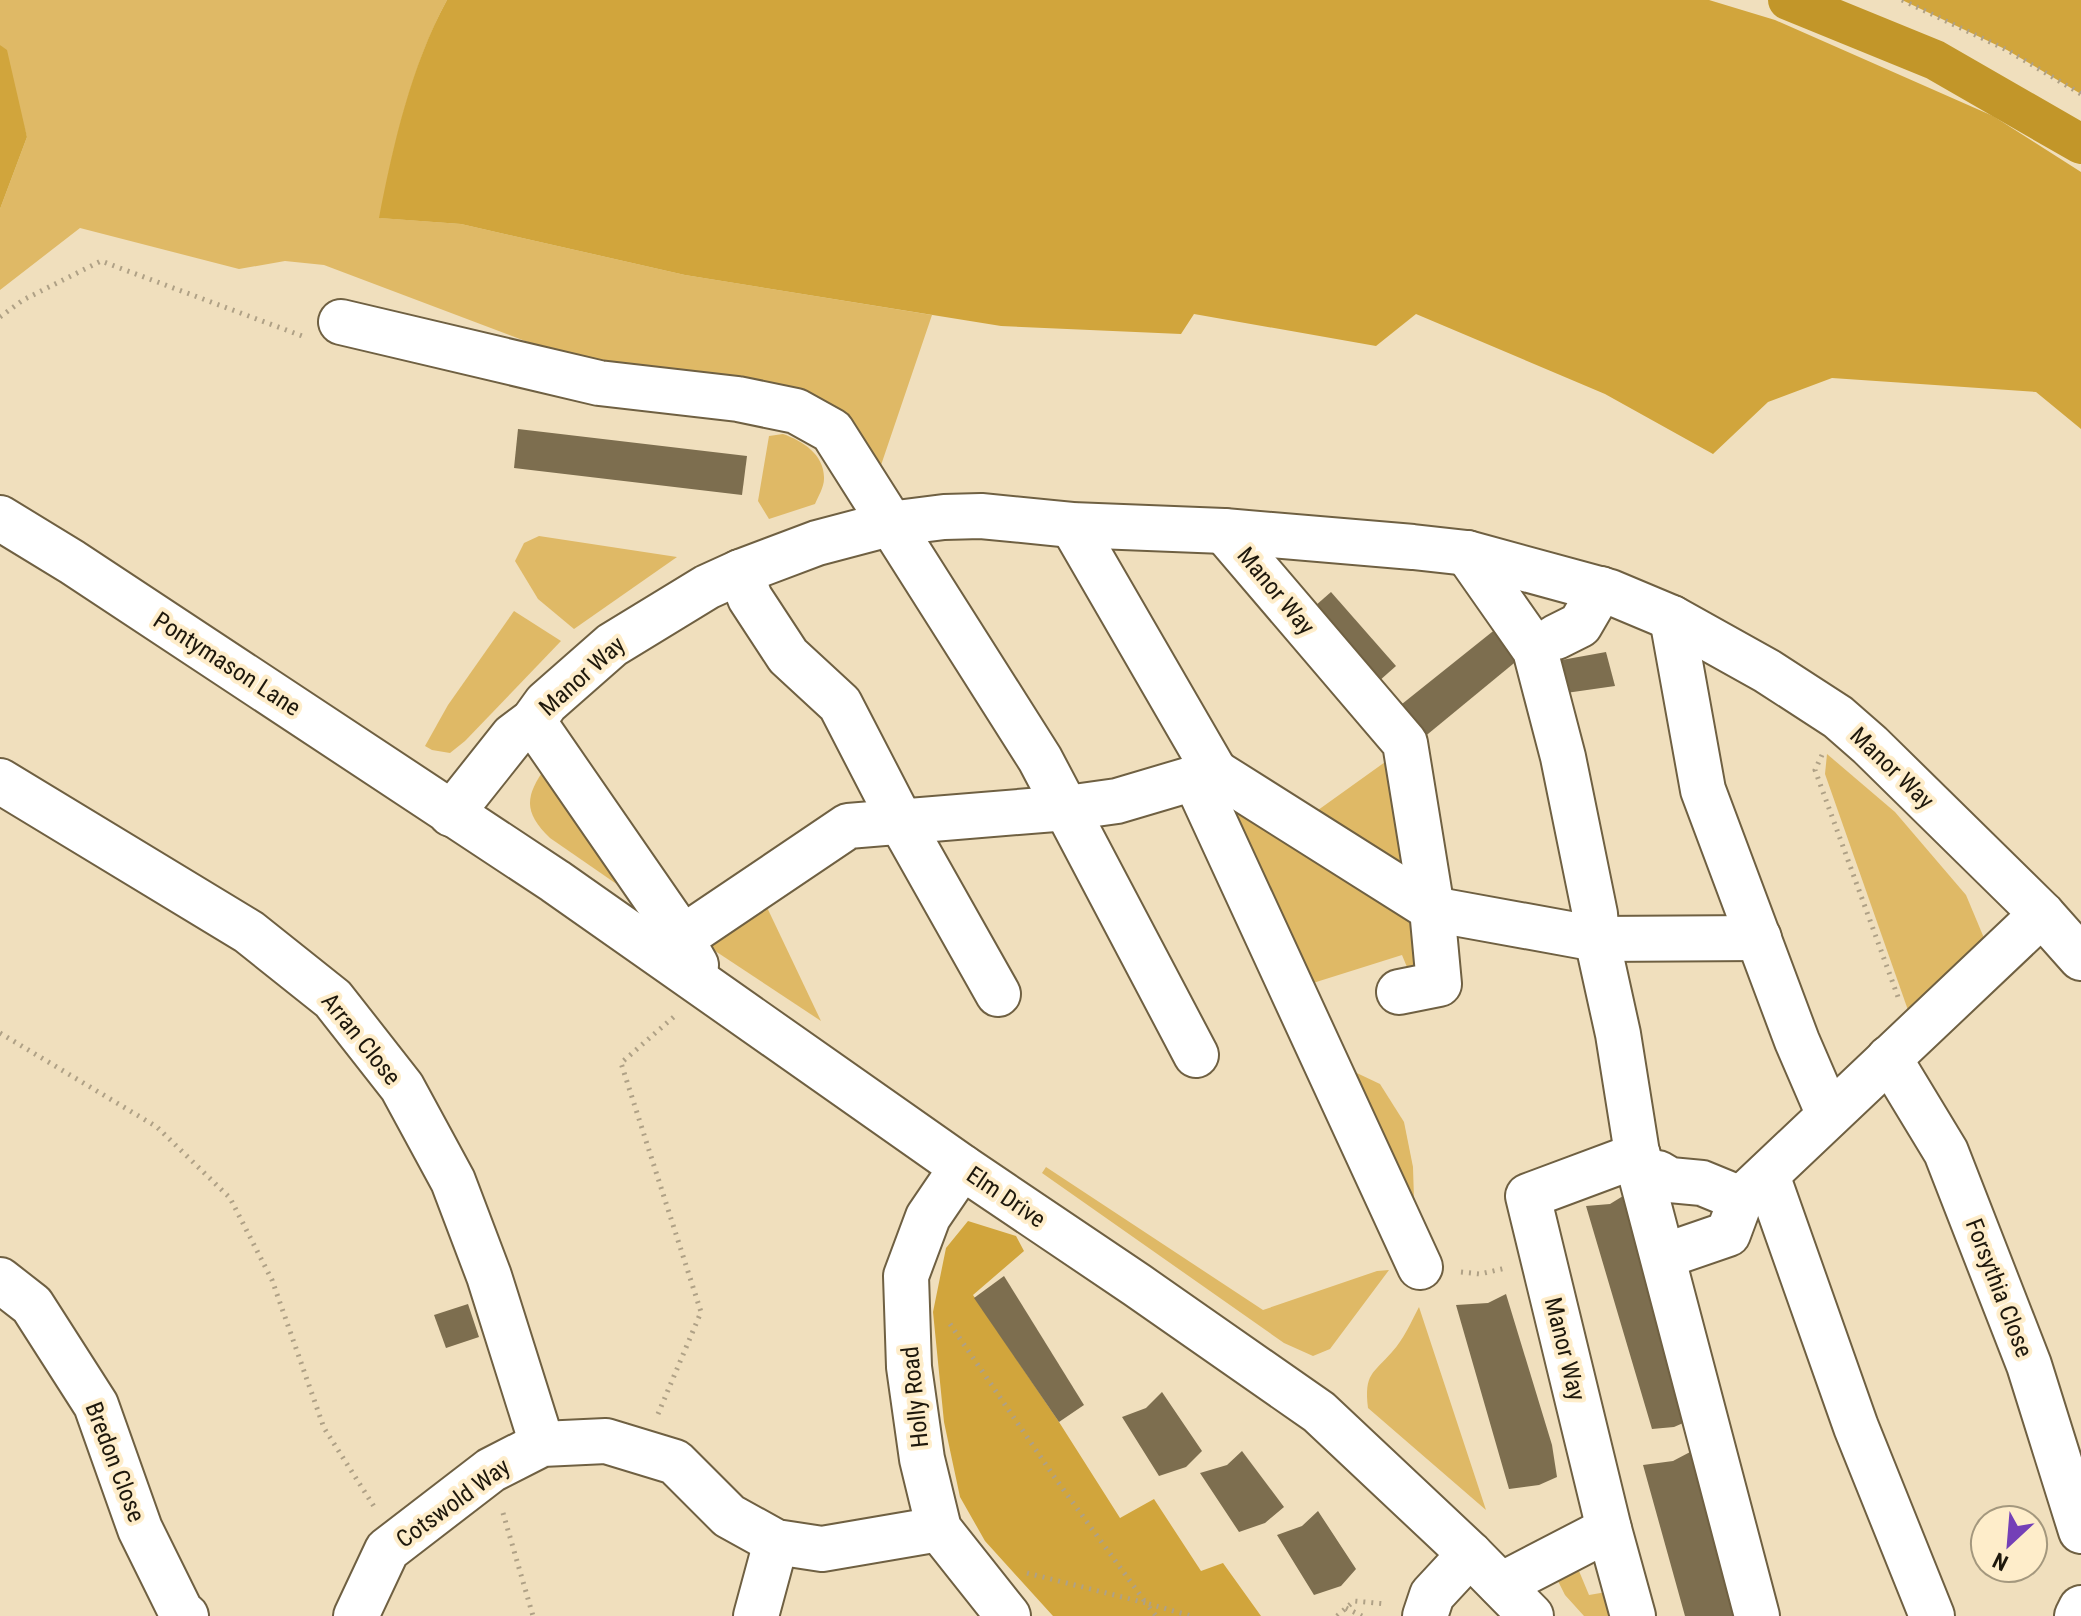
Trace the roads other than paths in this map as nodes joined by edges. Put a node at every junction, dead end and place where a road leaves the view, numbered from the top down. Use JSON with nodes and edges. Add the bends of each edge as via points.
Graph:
{"nodes":[{"id":1,"x":341,"y":322,"type":"road end"},
{"id":2,"x":0,"y":518,"type":"edge"},
{"id":3,"x":889,"y":524,"type":"junction"},
{"id":4,"x":1072,"y":525,"type":"junction"},
{"id":5,"x":1224,"y":531,"type":"junction"},
{"id":6,"x":1467,"y":553,"type":"junction"},
{"id":7,"x":740,"y":572,"type":"junction"},
{"id":8,"x":1601,"y":589,"type":"junction"},
{"id":9,"x":1672,"y":618,"type":"junction"},
{"id":10,"x":1556,"y":637,"type":"dead end"},
{"id":11,"x":533,"y":721,"type":"junction"},
{"id":12,"x":1205,"y":775,"type":"junction"},
{"id":13,"x":0,"y":781,"type":"edge"},
{"id":14,"x":1067,"y":808,"type":"junction"},
{"id":15,"x":451,"y":814,"type":"junction"},
{"id":16,"x":901,"y":822,"type":"junction"},
{"id":17,"x":1432,"y":909,"type":"junction"},
{"id":18,"x":2042,"y":914,"type":"junction"},
{"id":19,"x":682,"y":938,"type":"junction"},
{"id":20,"x":1759,"y":938,"type":"junction"},
{"id":21,"x":1597,"y":939,"type":"junction"},
{"id":22,"x":2081,"y":958,"type":"edge"},
{"id":23,"x":709,"y":987,"type":"junction"},
{"id":24,"x":1399,"y":992,"type":"dead end"},
{"id":25,"x":998,"y":994,"type":"dead end"},
{"id":26,"x":1900,"y":1047,"type":"junction"},
{"id":27,"x":1196,"y":1055,"type":"dead end"},
{"id":28,"x":1829,"y":1115,"type":"junction"},
{"id":29,"x":962,"y":1167,"type":"junction"},
{"id":30,"x":1649,"y":1169,"type":"junction"},
{"id":31,"x":1754,"y":1187,"type":"junction"},
{"id":32,"x":1713,"y":1239,"type":"junction"},
{"id":33,"x":1664,"y":1256,"type":"junction"},
{"id":34,"x":1420,"y":1267,"type":"road end"},
{"id":35,"x":0,"y":1280,"type":"edge"},
{"id":36,"x":542,"y":1444,"type":"junction"},
{"id":37,"x":939,"y":1529,"type":"junction"},
{"id":38,"x":1609,"y":1529,"type":"junction"},
{"id":39,"x":2081,"y":1531,"type":"edge"},
{"id":40,"x":776,"y":1542,"type":"junction"},
{"id":41,"x":1470,"y":1554,"type":"junction"},
{"id":42,"x":1501,"y":1585,"type":"junction"},
{"id":43,"x":2081,"y":1608,"type":"edge"},
{"id":44,"x":1426,"y":1611,"type":"edge"},
{"id":45,"x":186,"y":1616,"type":"edge"},
{"id":46,"x":356,"y":1616,"type":"edge"},
{"id":47,"x":756,"y":1616,"type":"edge"},
{"id":48,"x":1008,"y":1616,"type":"edge"},
{"id":49,"x":1531,"y":1616,"type":"edge"},
{"id":50,"x":1633,"y":1616,"type":"edge"},
{"id":51,"x":1757,"y":1616,"type":"edge"},
{"id":52,"x":1932,"y":1616,"type":"edge"},
{"id":53,"x":2077,"y":1616,"type":"edge"}],
"edges":[{"from":1,"to":3,"type":"street","via":[[599,383],[796,411],[832,431]]},
{"from":2,"to":15,"type":"street","name":"Pontymason Lane"},
{"from":3,"to":4,"type":"street","name":"Manor Way","via":[[981,516]]},
{"from":3,"to":7,"type":"street","name":"Manor Way"},
{"from":3,"to":14,"type":"street"},
{"from":4,"to":5,"type":"street","name":"Manor Way"},
{"from":4,"to":12,"type":"street"},
{"from":5,"to":6,"type":"street","name":"Manor Way","via":[[1415,564]]},
{"from":5,"to":17,"type":"street","name":"Manor Way","via":[[1405,743]]},
{"from":6,"to":8,"type":"street","name":"Manor Way"},
{"from":6,"to":21,"type":"street","via":[[1535,650],[1563,757]]},
{"from":7,"to":11,"type":"street","name":"Manor Way","via":[[612,645]]},
{"from":7,"to":16,"type":"street","via":[[750,598],[788,656],[840,704]]},
{"from":8,"to":9,"type":"street","name":"Manor Way"},
{"from":8,"to":10,"type":"street","via":[[1580,625]]},
{"from":9,"to":18,"type":"street","name":"Manor Way","via":[[1758,686],[1838,717]]},
{"from":9,"to":20,"type":"street","via":[[1703,790]]},
{"from":11,"to":15,"type":"street","name":"Manor Way","via":[[513,736]]},
{"from":11,"to":19,"type":"street"},
{"from":12,"to":14,"type":"street","via":[[1117,801]]},
{"from":12,"to":17,"type":"street"},
{"from":12,"to":34,"type":"street"},
{"from":13,"to":36,"type":"street","name":"Arran Close","via":[[249,932],[333,999],[402,1087],[453,1181]]},
{"from":14,"to":16,"type":"street"},
{"from":14,"to":27,"type":"street"},
{"from":15,"to":23,"type":"street","name":"Elm Drive"},
{"from":16,"to":19,"type":"street","via":[[848,826]]},
{"from":16,"to":25,"type":"street"},
{"from":17,"to":21,"type":"street"},
{"from":17,"to":24,"type":"street","name":"Manor Way","via":[[1439,984]]},
{"from":18,"to":22,"type":"street","name":"Manor Way"},
{"from":18,"to":26,"type":"street"},
{"from":19,"to":23,"type":"street"},
{"from":20,"to":21,"type":"street"},
{"from":20,"to":28,"type":"street"},
{"from":21,"to":30,"type":"street"},
{"from":23,"to":29,"type":"street","name":"Elm Drive"},
{"from":26,"to":28,"type":"street"},
{"from":26,"to":39,"type":"street","name":"Forsythia Close","via":[[2029,1365]]},
{"from":28,"to":31,"type":"street"},
{"from":29,"to":37,"type":"street","name":"Holly Road","via":[[928,1217],[906,1276],[909,1367],[919,1443]]},
{"from":29,"to":41,"type":"street","name":"Elm Drive","via":[[1319,1412]]},
{"from":30,"to":31,"type":"street","via":[[1702,1183]]},
{"from":30,"to":32,"type":"street"},
{"from":30,"to":33,"type":"street"},
{"from":30,"to":38,"type":"street","name":"Manor Way","via":[[1528,1196]]},
{"from":31,"to":32,"type":"street","via":[[1728,1234]]},
{"from":31,"to":52,"type":"street"},
{"from":32,"to":33,"type":"street"},
{"from":33,"to":51,"type":"street"},
{"from":35,"to":45,"type":"street","name":"Bredon Close","via":[[32,1305],[96,1405],[140,1529]]},
{"from":36,"to":40,"type":"street","name":"Cotswold Way","via":[[606,1441],[675,1462],[729,1516]]},
{"from":36,"to":46,"type":"street","name":"Cotswold Way","via":[[491,1470],[387,1550]]},
{"from":37,"to":40,"type":"street","name":"Cotswold Way","via":[[822,1549]]},
{"from":37,"to":48,"type":"street","name":"Holly Road"},
{"from":38,"to":42,"type":"street"},
{"from":38,"to":50,"type":"street","name":"Manor Way"},
{"from":40,"to":47,"type":"street"},
{"from":41,"to":42,"type":"street","name":"Elm Drive"},
{"from":41,"to":44,"type":"street","via":[[1432,1595]]},
{"from":42,"to":49,"type":"street","name":"Elm Drive"},
{"from":43,"to":53,"type":"street"}]}
